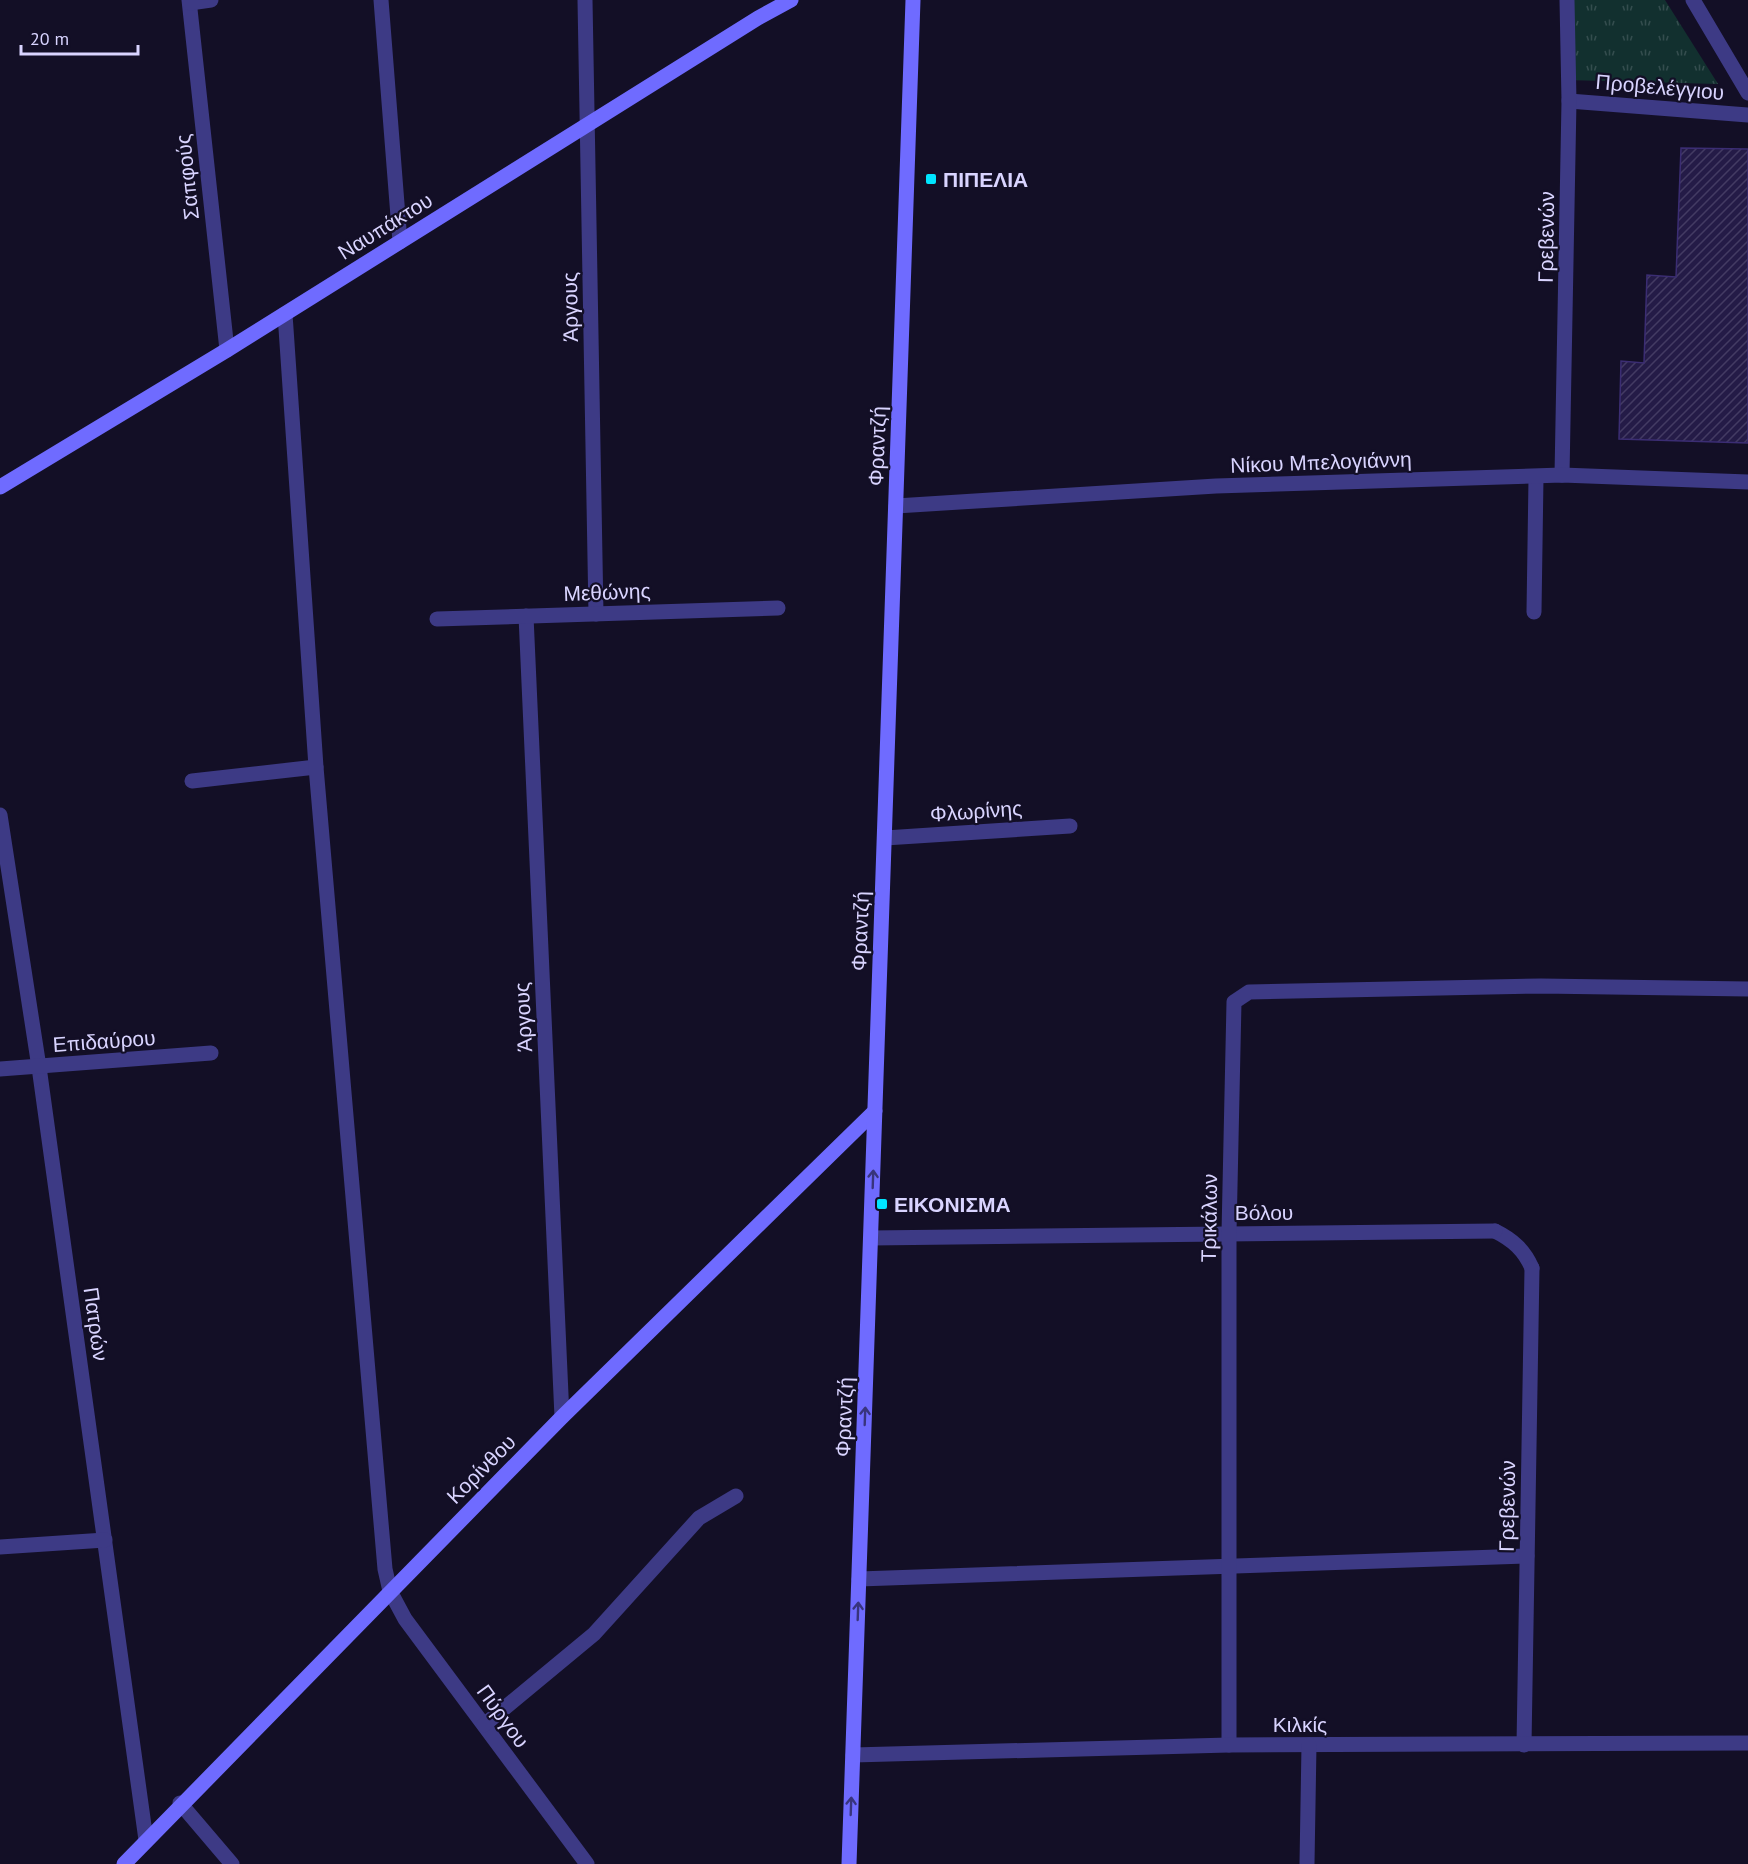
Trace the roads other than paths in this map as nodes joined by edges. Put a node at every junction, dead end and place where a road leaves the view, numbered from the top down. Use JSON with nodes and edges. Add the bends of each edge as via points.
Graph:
{"nodes":[{"id":1,"x":211,"y":0,"type":"edge"},
{"id":2,"x":381,"y":0,"type":"edge"},
{"id":3,"x":585,"y":0,"type":"edge"},
{"id":4,"x":791,"y":0,"type":"edge"},
{"id":5,"x":913,"y":0,"type":"edge"},
{"id":6,"x":1567,"y":0,"type":"edge"},
{"id":7,"x":1693,"y":0,"type":"edge"},
{"id":8,"x":190,"y":1,"type":"edge"},
{"id":9,"x":1748,"y":93,"type":"edge"},
{"id":10,"x":1569,"y":101,"type":"junction"},
{"id":11,"x":1748,"y":116,"type":"edge"},
{"id":12,"x":588,"y":123,"type":"junction"},
{"id":13,"x":400,"y":242,"type":"junction"},
{"id":14,"x":285,"y":314,"type":"junction"},
{"id":15,"x":226,"y":350,"type":"junction"},
{"id":16,"x":1562,"y":476,"type":"junction"},
{"id":17,"x":1536,"y":478,"type":"junction"},
{"id":18,"x":1748,"y":482,"type":"edge"},
{"id":19,"x":0,"y":488,"type":"edge"},
{"id":20,"x":896,"y":506,"type":"junction"},
{"id":21,"x":778,"y":608,"type":"dead end"},
{"id":22,"x":1534,"y":612,"type":"dead end"},
{"id":23,"x":596,"y":614,"type":"junction"},
{"id":24,"x":526,"y":616,"type":"junction"},
{"id":25,"x":437,"y":619,"type":"dead end"},
{"id":26,"x":316,"y":766,"type":"junction"},
{"id":27,"x":192,"y":781,"type":"dead end"},
{"id":28,"x":0,"y":815,"type":"edge"},
{"id":29,"x":1070,"y":826,"type":"dead end"},
{"id":30,"x":885,"y":838,"type":"junction"},
{"id":31,"x":1748,"y":989,"type":"edge"},
{"id":32,"x":211,"y":1053,"type":"dead end"},
{"id":33,"x":39,"y":1067,"type":"junction"},
{"id":34,"x":0,"y":1069,"type":"edge"},
{"id":35,"x":875,"y":1111,"type":"junction"},
{"id":36,"x":1229,"y":1233,"type":"junction"},
{"id":37,"x":871,"y":1238,"type":"junction"},
{"id":38,"x":1532,"y":1268,"type":"joint"},
{"id":39,"x":562,"y":1417,"type":"junction"},
{"id":40,"x":736,"y":1496,"type":"dead end"},
{"id":41,"x":105,"y":1540,"type":"junction"},
{"id":42,"x":0,"y":1547,"type":"edge"},
{"id":43,"x":1527,"y":1556,"type":"junction"},
{"id":44,"x":1228,"y":1568,"type":"junction"},
{"id":45,"x":859,"y":1578,"type":"junction"},
{"id":46,"x":390,"y":1591,"type":"junction"},
{"id":47,"x":484,"y":1725,"type":"junction"},
{"id":48,"x":1748,"y":1743,"type":"edge"},
{"id":49,"x":1228,"y":1745,"type":"junction"},
{"id":50,"x":1308,"y":1745,"type":"junction"},
{"id":51,"x":1524,"y":1745,"type":"junction"},
{"id":52,"x":853,"y":1755,"type":"junction"},
{"id":53,"x":180,"y":1803,"type":"junction"},
{"id":54,"x":146,"y":1840,"type":"junction"},
{"id":55,"x":124,"y":1864,"type":"edge"},
{"id":56,"x":232,"y":1864,"type":"edge"},
{"id":57,"x":587,"y":1864,"type":"edge"},
{"id":58,"x":849,"y":1864,"type":"edge"},
{"id":59,"x":1307,"y":1864,"type":"edge"}],
"edges":[{"from":1,"to":8,"type":"street"},
{"from":2,"to":13,"type":"street"},
{"from":3,"to":12,"type":"street","name":"Άργους"},
{"from":4,"to":12,"type":"main road","name":"Ναυπάκτου"},
{"from":5,"to":20,"type":"main road","name":"Φραντζή"},
{"from":6,"to":10,"type":"street","name":"Γρεβενών"},
{"from":7,"to":9,"type":"street"},
{"from":8,"to":15,"type":"street","name":"Σαπφούς"},
{"from":10,"to":11,"type":"street","name":"Προβελέγγιου"},
{"from":10,"to":16,"type":"street","name":"Γρεβενών"},
{"from":12,"to":13,"type":"main road","name":"Ναυπάκτου"},
{"from":12,"to":23,"type":"street","name":"Άργους"},
{"from":13,"to":14,"type":"main road","name":"Ναυπάκτου"},
{"from":14,"to":15,"type":"main road","name":"Ναυπάκτου"},
{"from":14,"to":26,"type":"street","name":"Πύργου"},
{"from":15,"to":19,"type":"main road","name":"Ναυπάκτου"},
{"from":16,"to":17,"type":"street","name":"Νίκου Μπελογιάννη"},
{"from":16,"to":18,"type":"street","name":"Νίκου Μπελογιάννη"},
{"from":17,"to":20,"type":"street","name":"Νίκου Μπελογιάννη","via":[[1216,486]]},
{"from":17,"to":22,"type":"street"},
{"from":20,"to":30,"type":"main road","name":"Φραντζή"},
{"from":21,"to":23,"type":"street","name":"Μεθώνης"},
{"from":23,"to":24,"type":"street","name":"Μεθώνης"},
{"from":24,"to":25,"type":"street","name":"Μεθώνης"},
{"from":24,"to":39,"type":"street","name":"Άργους"},
{"from":26,"to":27,"type":"street"},
{"from":26,"to":46,"type":"street","name":"Πύργου","via":[[380,1532]]},
{"from":28,"to":33,"type":"street","name":"Πατρών"},
{"from":29,"to":30,"type":"street","name":"Φλωρίνης"},
{"from":30,"to":35,"type":"main road","name":"Φραντζή"},
{"from":31,"to":36,"type":"street","name":"Τρικάλων","via":[[1541,986],[1249,992],[1234,1002]]},
{"from":32,"to":33,"type":"street","name":"Επιδαύρου"},
{"from":33,"to":34,"type":"street","name":"Επιδαύρου"},
{"from":33,"to":41,"type":"street","name":"Πατρών"},
{"from":37,"to":35,"type":"main road","name":"Φραντζή","one_way":true},
{"from":35,"to":39,"type":"main road","name":"Κορίνθου"},
{"from":36,"to":37,"type":"street","name":"Βόλου"},
{"from":36,"to":38,"type":"street","name":"Βόλου","via":[[1495,1231],[1525,1253]]},
{"from":36,"to":44,"type":"street","name":"Τρικάλων"},
{"from":45,"to":37,"type":"main road","name":"Φραντζή","one_way":true},
{"from":38,"to":43,"type":"street","name":"Γρεβενών"},
{"from":39,"to":46,"type":"main road","name":"Κορίνθου"},
{"from":40,"to":47,"type":"street","via":[[699,1518],[594,1634]]},
{"from":41,"to":42,"type":"street"},
{"from":41,"to":54,"type":"street","name":"Πατρών"},
{"from":43,"to":44,"type":"street"},
{"from":43,"to":51,"type":"street","name":"Γρεβενών"},
{"from":44,"to":45,"type":"street"},
{"from":44,"to":49,"type":"street","name":"Τρικάλων"},
{"from":52,"to":45,"type":"main road","name":"Φραντζή","one_way":true},
{"from":46,"to":47,"type":"street","name":"Πύργου","via":[[405,1619]]},
{"from":46,"to":53,"type":"main road","name":"Κορίνθου"},
{"from":47,"to":57,"type":"street","name":"Πύργου"},
{"from":48,"to":51,"type":"street","name":"Κιλκίς"},
{"from":49,"to":50,"type":"street","name":"Κιλκίς"},
{"from":49,"to":52,"type":"street","name":"Κιλκίς"},
{"from":50,"to":51,"type":"street","name":"Κιλκίς"},
{"from":50,"to":59,"type":"street"},
{"from":58,"to":52,"type":"main road","name":"Φραντζή","one_way":true},
{"from":53,"to":54,"type":"main road","name":"Κορίνθου"},
{"from":53,"to":56,"type":"street"},
{"from":54,"to":55,"type":"main road","name":"Κορίνθου"}]}
